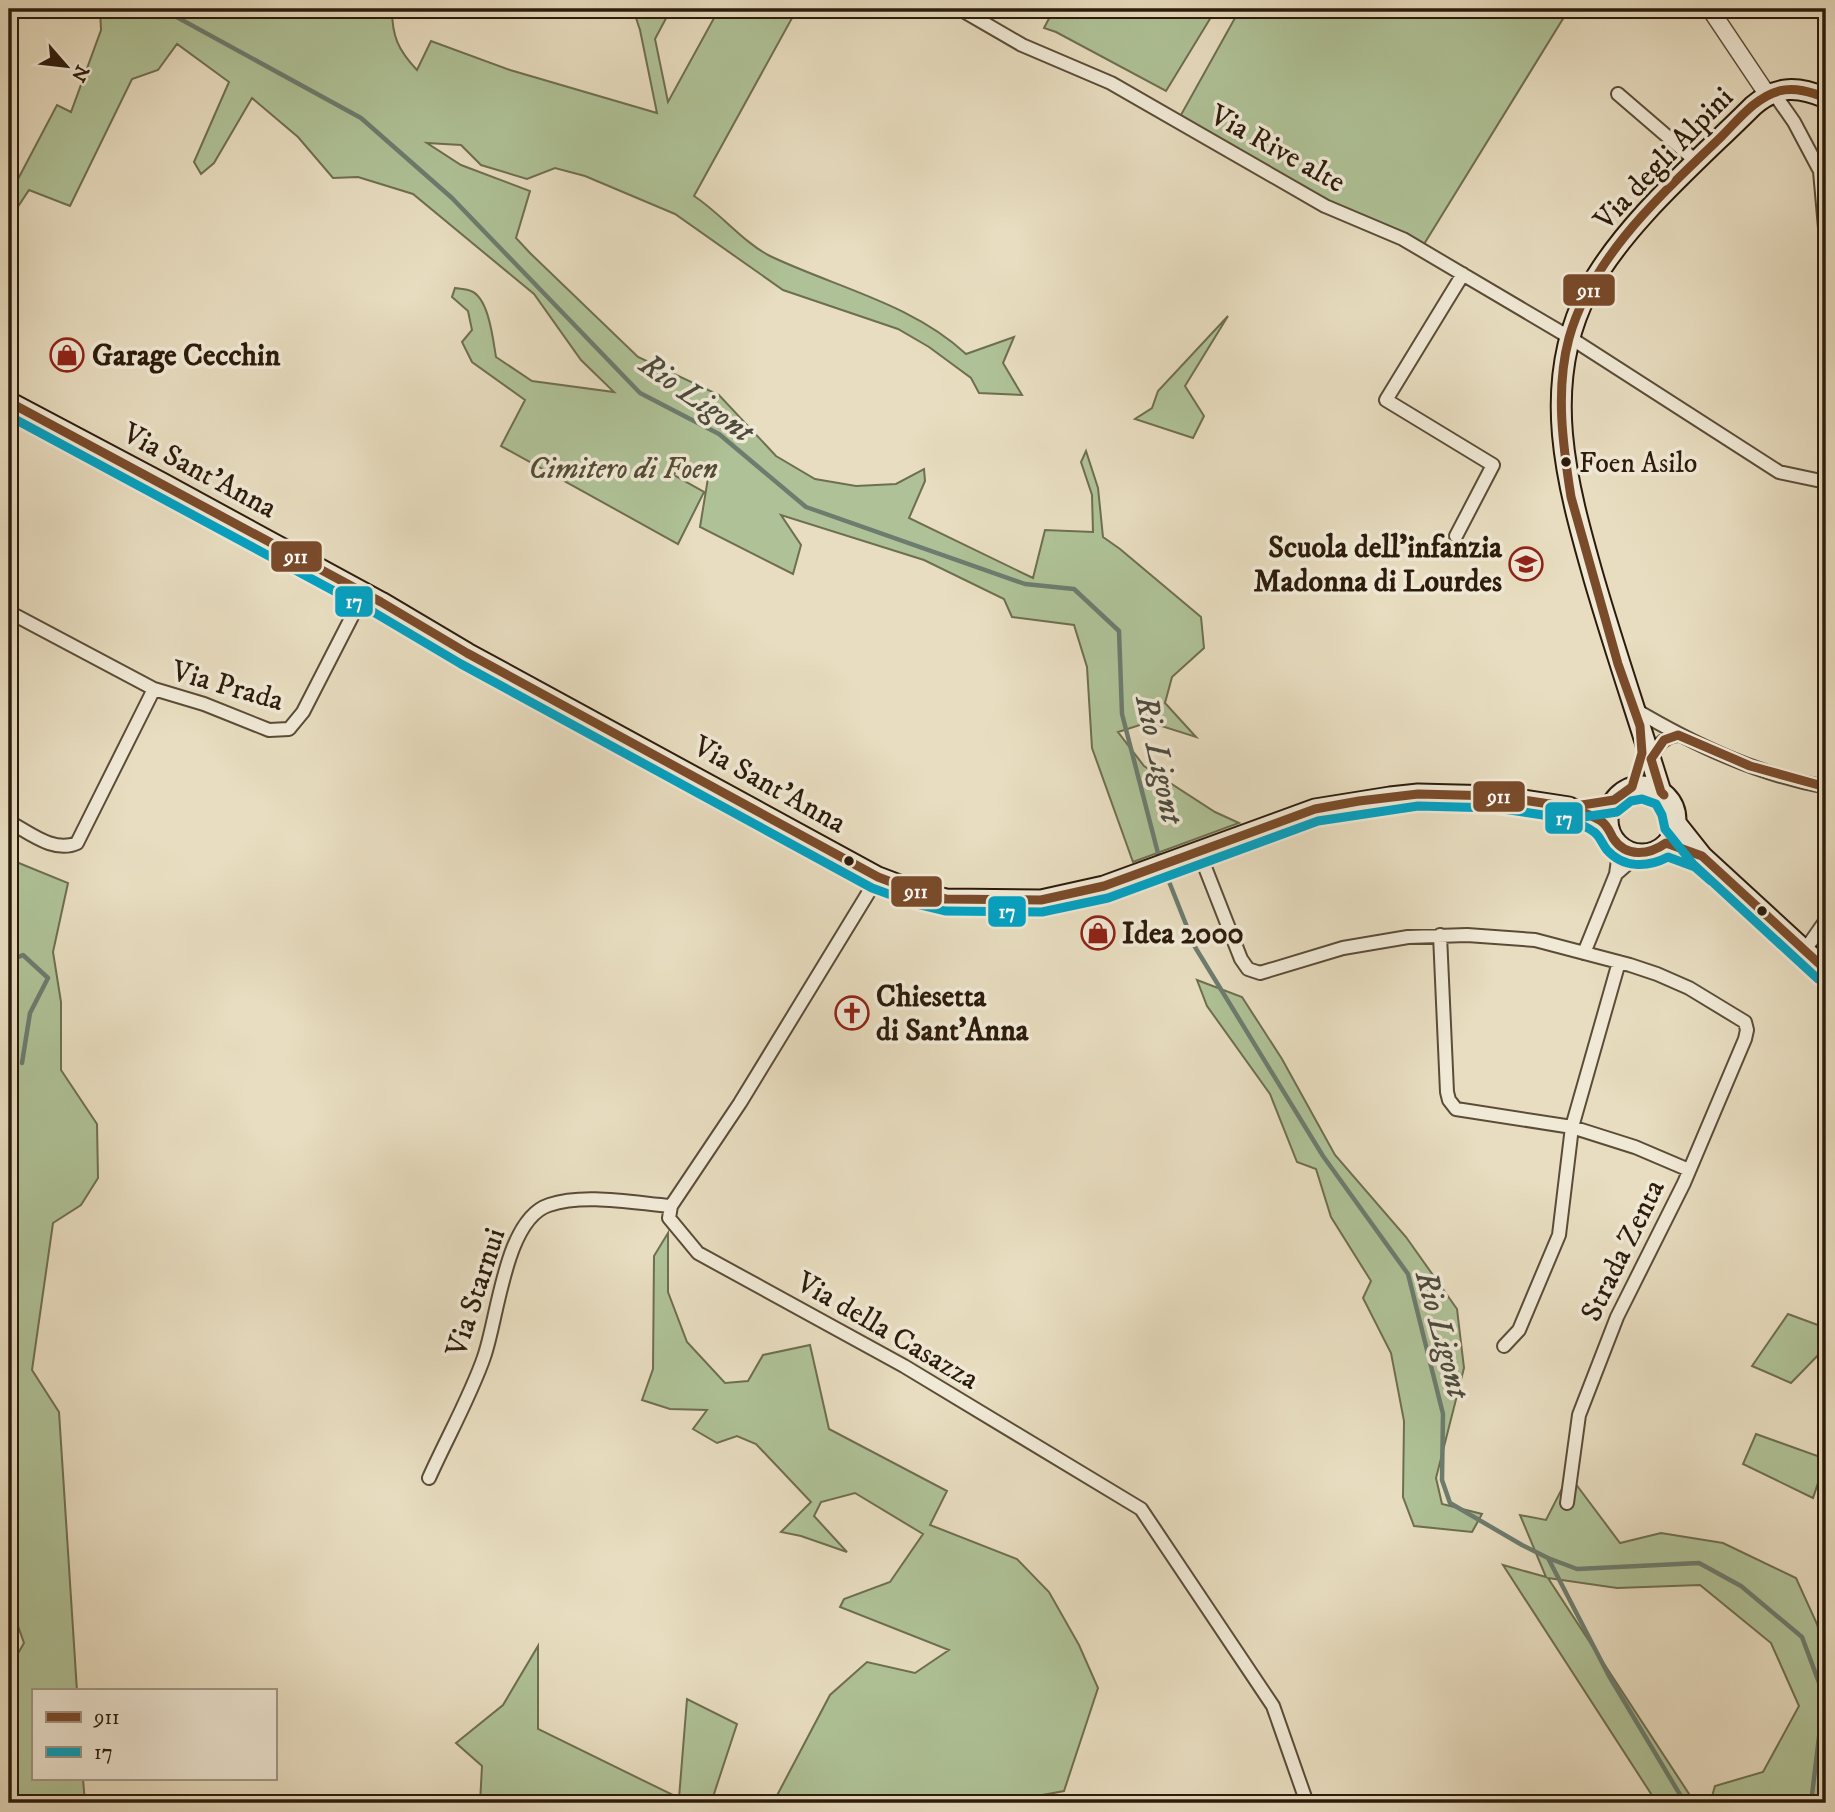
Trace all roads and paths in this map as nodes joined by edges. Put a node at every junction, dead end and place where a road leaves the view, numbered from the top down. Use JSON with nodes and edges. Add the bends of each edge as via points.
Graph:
{"nodes":[{"id":1,"x":960,"y":9,"type":"edge"},
{"id":2,"x":1710,"y":9,"type":"edge"},
{"id":3,"x":1770,"y":93,"type":"junction"},
{"id":4,"x":1618,"y":94,"type":"dead end"},
{"id":5,"x":1826,"y":97,"type":"edge"},
{"id":6,"x":1697,"y":162,"type":"junction"},
{"id":7,"x":1826,"y":239,"type":"edge"},
{"id":8,"x":1463,"y":274,"type":"junction"},
{"id":9,"x":1569,"y":337,"type":"junction"},
{"id":10,"x":9,"y":402,"type":"edge"},
{"id":11,"x":1826,"y":482,"type":"edge"},
{"id":12,"x":1456,"y":536,"type":"dead end"},
{"id":13,"x":364,"y":593,"type":"junction"},
{"id":14,"x":9,"y":612,"type":"edge"},
{"id":15,"x":154,"y":689,"type":"junction"},
{"id":16,"x":1637,"y":717,"type":"junction"},
{"id":17,"x":1678,"y":735,"type":"junction"},
{"id":18,"x":1651,"y":759,"type":"junction"},
{"id":19,"x":1632,"y":787,"type":"junction"},
{"id":20,"x":1826,"y":787,"type":"edge"},
{"id":21,"x":1661,"y":792,"type":"junction"},
{"id":22,"x":1614,"y":800,"type":"junction"},
{"id":23,"x":1569,"y":807,"type":"junction"},
{"id":24,"x":1675,"y":822,"type":"junction"},
{"id":25,"x":13,"y":824,"type":"dead end"},
{"id":26,"x":1608,"y":826,"type":"junction"},
{"id":27,"x":1666,"y":844,"type":"junction"},
{"id":28,"x":1620,"y":846,"type":"junction"},
{"id":29,"x":1199,"y":852,"type":"junction"},
{"id":30,"x":1639,"y":854,"type":"junction"},
{"id":31,"x":1702,"y":856,"type":"junction"},
{"id":32,"x":1616,"y":874,"type":"junction"},
{"id":33,"x":878,"y":877,"type":"junction"},
{"id":34,"x":1826,"y":920,"type":"edge"},
{"id":35,"x":1440,"y":935,"type":"junction"},
{"id":36,"x":1805,"y":950,"type":"junction"},
{"id":37,"x":1584,"y":953,"type":"junction"},
{"id":38,"x":1619,"y":962,"type":"junction"},
{"id":39,"x":1826,"y":970,"type":"edge"},
{"id":40,"x":1572,"y":1127,"type":"junction"},
{"id":41,"x":1689,"y":1170,"type":"junction"},
{"id":42,"x":671,"y":1206,"type":"junction"},
{"id":43,"x":1504,"y":1346,"type":"dead end"},
{"id":44,"x":429,"y":1478,"type":"dead end"},
{"id":45,"x":1567,"y":1503,"type":"dead end"},
{"id":46,"x":1307,"y":1803,"type":"edge"}],
"edges":[{"from":1,"to":8,"type":"street","name":"Via Rive alte","via":[[1022,45],[1111,83],[1325,206],[1404,239]]},
{"from":2,"to":3,"type":"street"},
{"from":3,"to":5,"type":"main road","name":"Via degli Alpini","via":[[1798,90]]},
{"from":3,"to":6,"type":"main road","name":"Via degli Alpini"},
{"from":3,"to":7,"type":"street","via":[[1794,122],[1820,171]]},
{"from":4,"to":6,"type":"street"},
{"from":6,"to":9,"type":"main road","name":"Via degli Alpini","via":[[1614,251],[1588,290]]},
{"from":8,"to":9,"type":"street","name":"Via Rive alte"},
{"from":8,"to":12,"type":"street","via":[[1386,400],[1493,465]]},
{"from":9,"to":11,"type":"street","name":"Via Rive alte","via":[[1779,472]]},
{"from":9,"to":16,"type":"main road","name":"Via degli Alpini","via":[[1562,424],[1571,497]]},
{"from":10,"to":13,"type":"main road","name":"Via Sant'Anna"},
{"from":13,"to":15,"type":"street","name":"Via Prada","via":[[303,712],[289,729],[270,730]]},
{"from":13,"to":33,"type":"main road","name":"Via Sant'Anna"},
{"from":14,"to":15,"type":"street"},
{"from":15,"to":25,"type":"street","name":"Via Prada","via":[[77,843],[57,846]]},
{"from":16,"to":17,"type":"street"},
{"from":16,"to":18,"type":"main road","name":"Via degli Alpini"},
{"from":16,"to":19,"type":"main road","name":"Via degli Alpini","via":[[1642,753]]},
{"from":17,"to":18,"type":"street","via":[[1660,743]]},
{"from":17,"to":20,"type":"street","via":[[1724,757]]},
{"from":18,"to":21,"type":"main road","name":"Via degli Alpini"},
{"from":19,"to":21,"type":"main road"},
{"from":19,"to":22,"type":"main road"},
{"from":21,"to":24,"type":"main road","via":[[1669,800]]},
{"from":22,"to":23,"type":"main road","name":"Via Sant'Anna"},
{"from":22,"to":26,"type":"main road"},
{"from":23,"to":26,"type":"main road","name":"Via Sant'Anna"},
{"from":23,"to":29,"type":"main road","name":"Via Sant'Anna","via":[[1497,796],[1390,797],[1315,809]]},
{"from":24,"to":27,"type":"main road"},
{"from":24,"to":31,"type":"main road"},
{"from":26,"to":28,"type":"main road"},
{"from":27,"to":30,"type":"main road"},
{"from":27,"to":31,"type":"main road"},
{"from":28,"to":30,"type":"main road"},
{"from":28,"to":32,"type":"street"},
{"from":29,"to":33,"type":"main road","name":"Via Sant'Anna","via":[[1104,886],[1041,900],[946,900]]},
{"from":29,"to":35,"type":"street","via":[[1244,964],[1256,973],[1343,948]]},
{"from":30,"to":32,"type":"street"},
{"from":31,"to":36,"type":"main road"},
{"from":32,"to":37,"type":"street"},
{"from":33,"to":42,"type":"street","via":[[740,1103]]},
{"from":34,"to":36,"type":"street"},
{"from":35,"to":37,"type":"street","via":[[1535,940]]},
{"from":35,"to":40,"type":"street","via":[[1447,1092],[1452,1105],[1462,1111]]},
{"from":36,"to":39,"type":"main road"},
{"from":37,"to":38,"type":"street"},
{"from":38,"to":40,"type":"street"},
{"from":38,"to":41,"type":"street","name":"Strada Zenta","via":[[1689,988],[1747,1026]]},
{"from":40,"to":41,"type":"street"},
{"from":40,"to":43,"type":"street","via":[[1559,1235],[1519,1330]]},
{"from":41,"to":45,"type":"street","name":"Strada Zenta","via":[[1619,1311],[1579,1415]]},
{"from":42,"to":44,"type":"street","name":"Via Starnui","via":[[577,1199],[547,1205],[526,1222],[506,1261],[484,1357]]},
{"from":42,"to":46,"type":"street","name":"Via della Casazza","via":[[669,1218],[698,1253],[904,1366],[1141,1509],[1273,1706]]}]}
